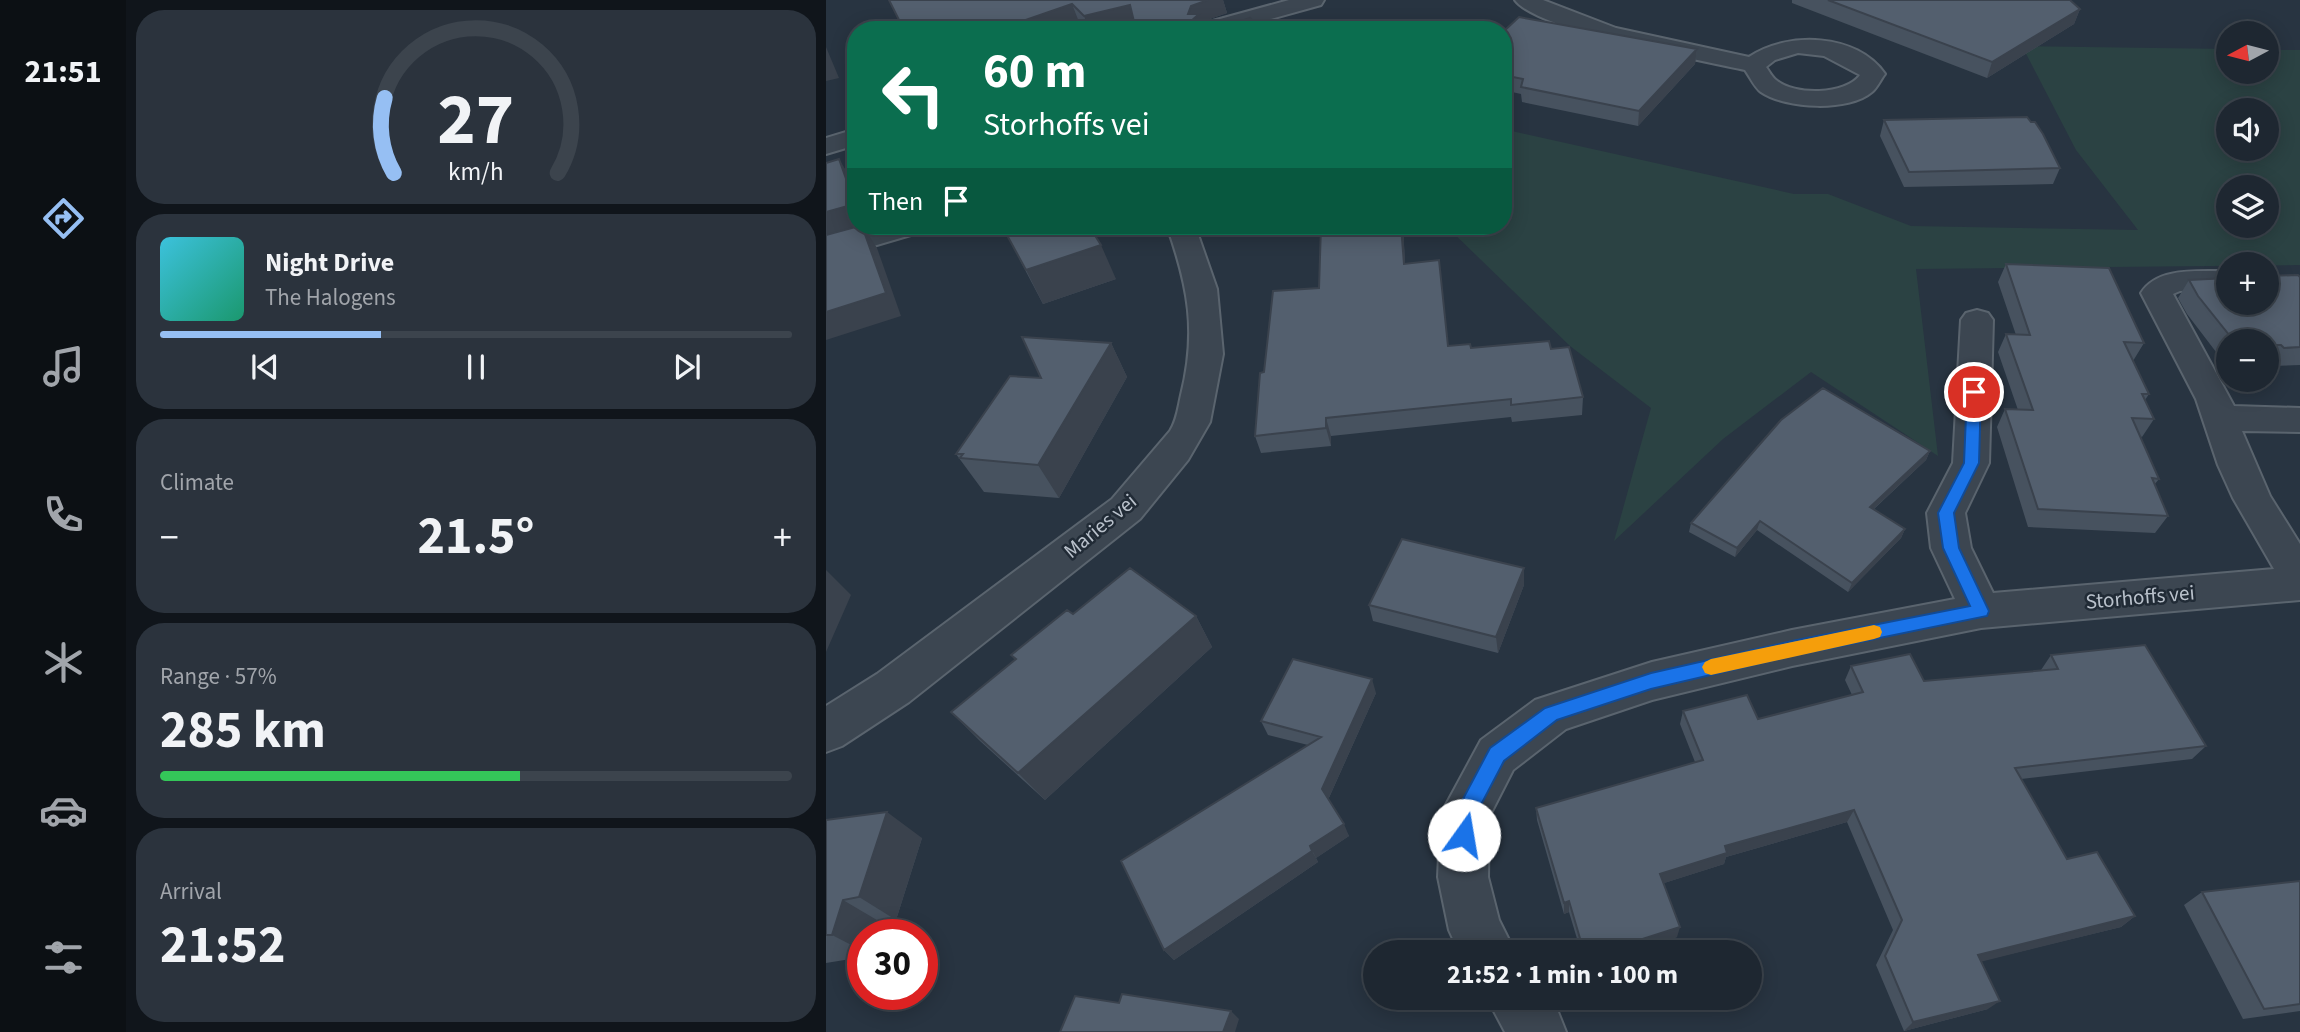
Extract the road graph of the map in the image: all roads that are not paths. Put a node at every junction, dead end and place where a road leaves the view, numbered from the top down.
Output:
1 (1313, 0) edge
2 (1526, 0) edge
3 (1238, 21) edge
4 (1752, 65) dead end
5 (847, 140) edge
6 (826, 146) edge
7 (880, 235) edge
8 (1185, 235) edge
9 (826, 251) edge
10 (2216, 281) edge
11 (1977, 320) dead end
12 (2222, 418) junction
13 (2300, 420) edge
14 (2300, 575) edge
15 (2300, 583) edge
16 (1980, 611) junction
17 (826, 732) edge
18 (1481, 940) edge
19 (1522, 1010) edge
20 (1538, 1032) edge

1 - 3 street
2 - 4 street
5 - 6 street
7 - 9 street
8 - 17 street, Maries vei
10 - 12 street
11 - 16 street
12 - 13 street
12 - 14 street
15 - 16 street, Storhoffs vei
16 - 18 street, Storhoffs vei
19 - 20 street

